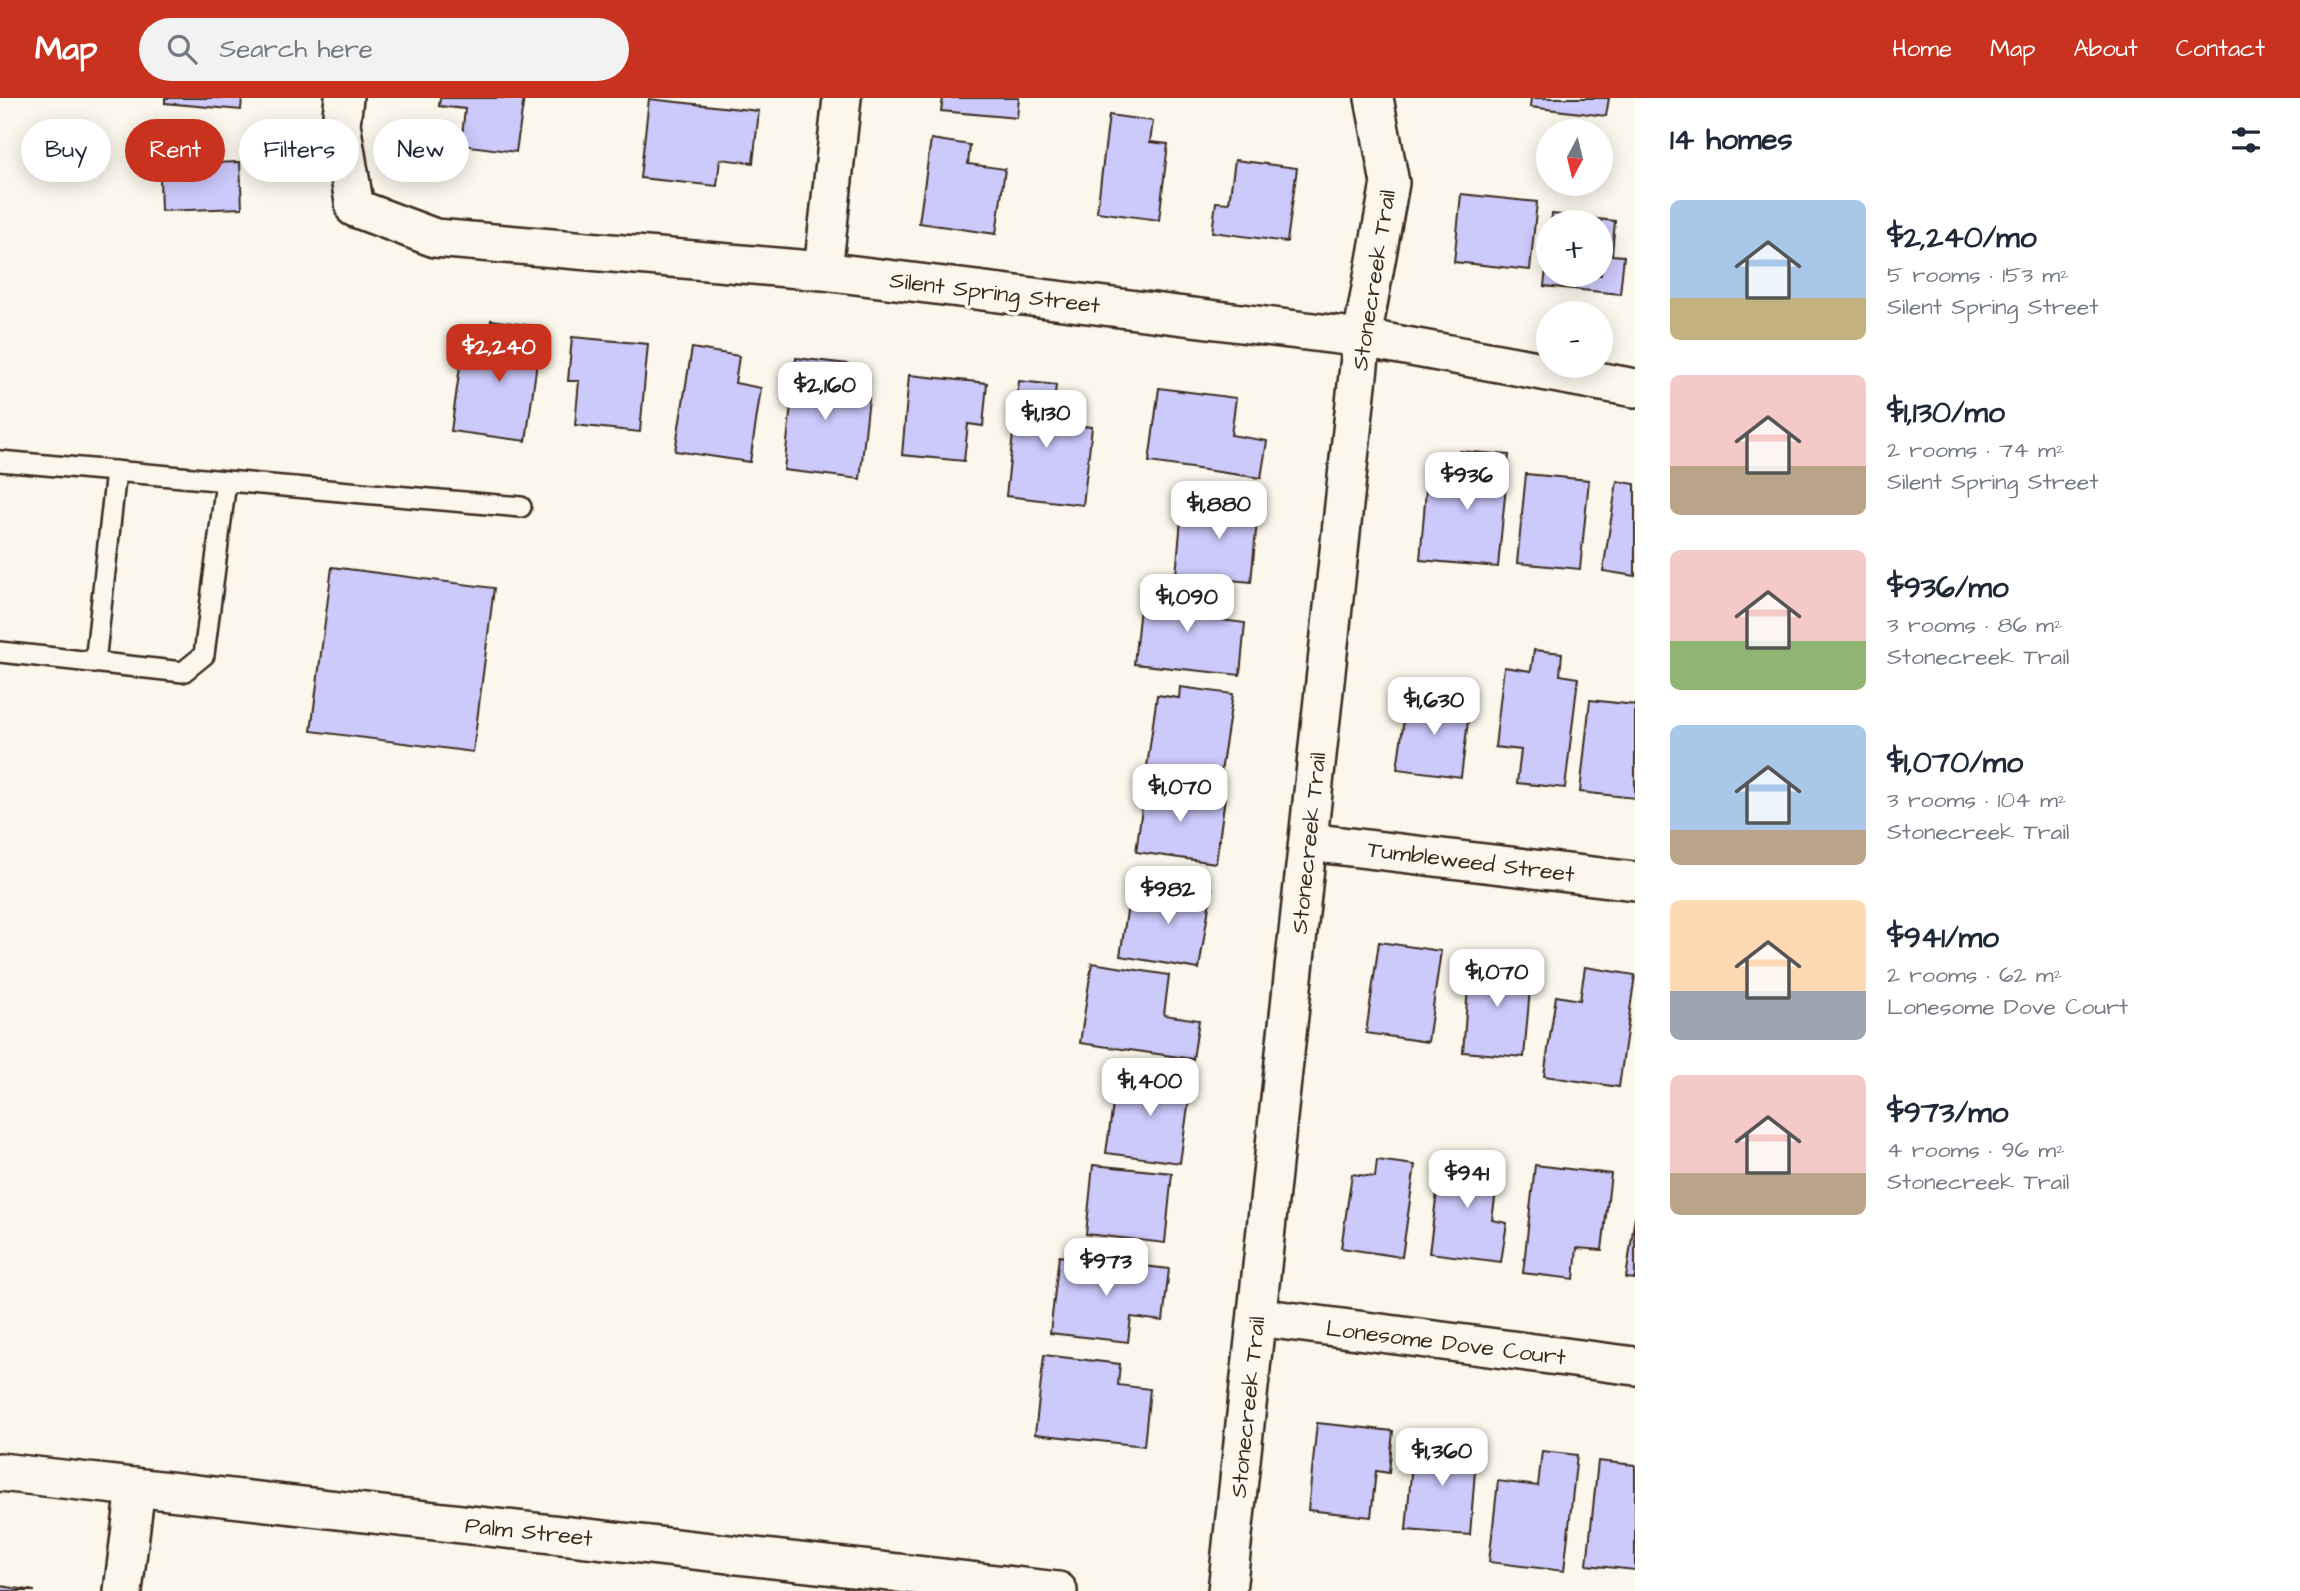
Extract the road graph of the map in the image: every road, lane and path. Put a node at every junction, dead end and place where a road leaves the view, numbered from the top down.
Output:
1 (344, 98) edge
2 (842, 98) edge
3 (1374, 98) edge
4 (823, 271) junction
5 (1362, 338) junction
6 (1635, 388) edge
7 (0, 461) edge
8 (116, 471) junction
9 (226, 481) junction
10 (521, 507) dead end
11 (0, 652) edge
12 (95, 663) junction
13 (1308, 842) junction
14 (1635, 881) edge
15 (1257, 1317) junction
16 (1635, 1366) edge
17 (0, 1472) edge
18 (136, 1487) junction
19 (123, 1591) edge
20 (1058, 1591) edge
21 (1227, 1591) edge

1 - 4 street, Silent Spring Street
2 - 4 street
3 - 5 street, Stonecreek Trail
4 - 5 street, Silent Spring Street
5 - 6 street, Silent Spring Street
5 - 13 street, Stonecreek Trail
7 - 8 lane
8 - 9 lane
8 - 12 lane
9 - 10 lane
9 - 12 lane
11 - 12 lane
13 - 14 street, Tumbleweed Street
13 - 15 street, Stonecreek Trail
15 - 16 street, Lonesome Dove Court
15 - 21 street, Stonecreek Trail
17 - 18 street, Palm Street
18 - 19 street
18 - 20 street, Palm Street

